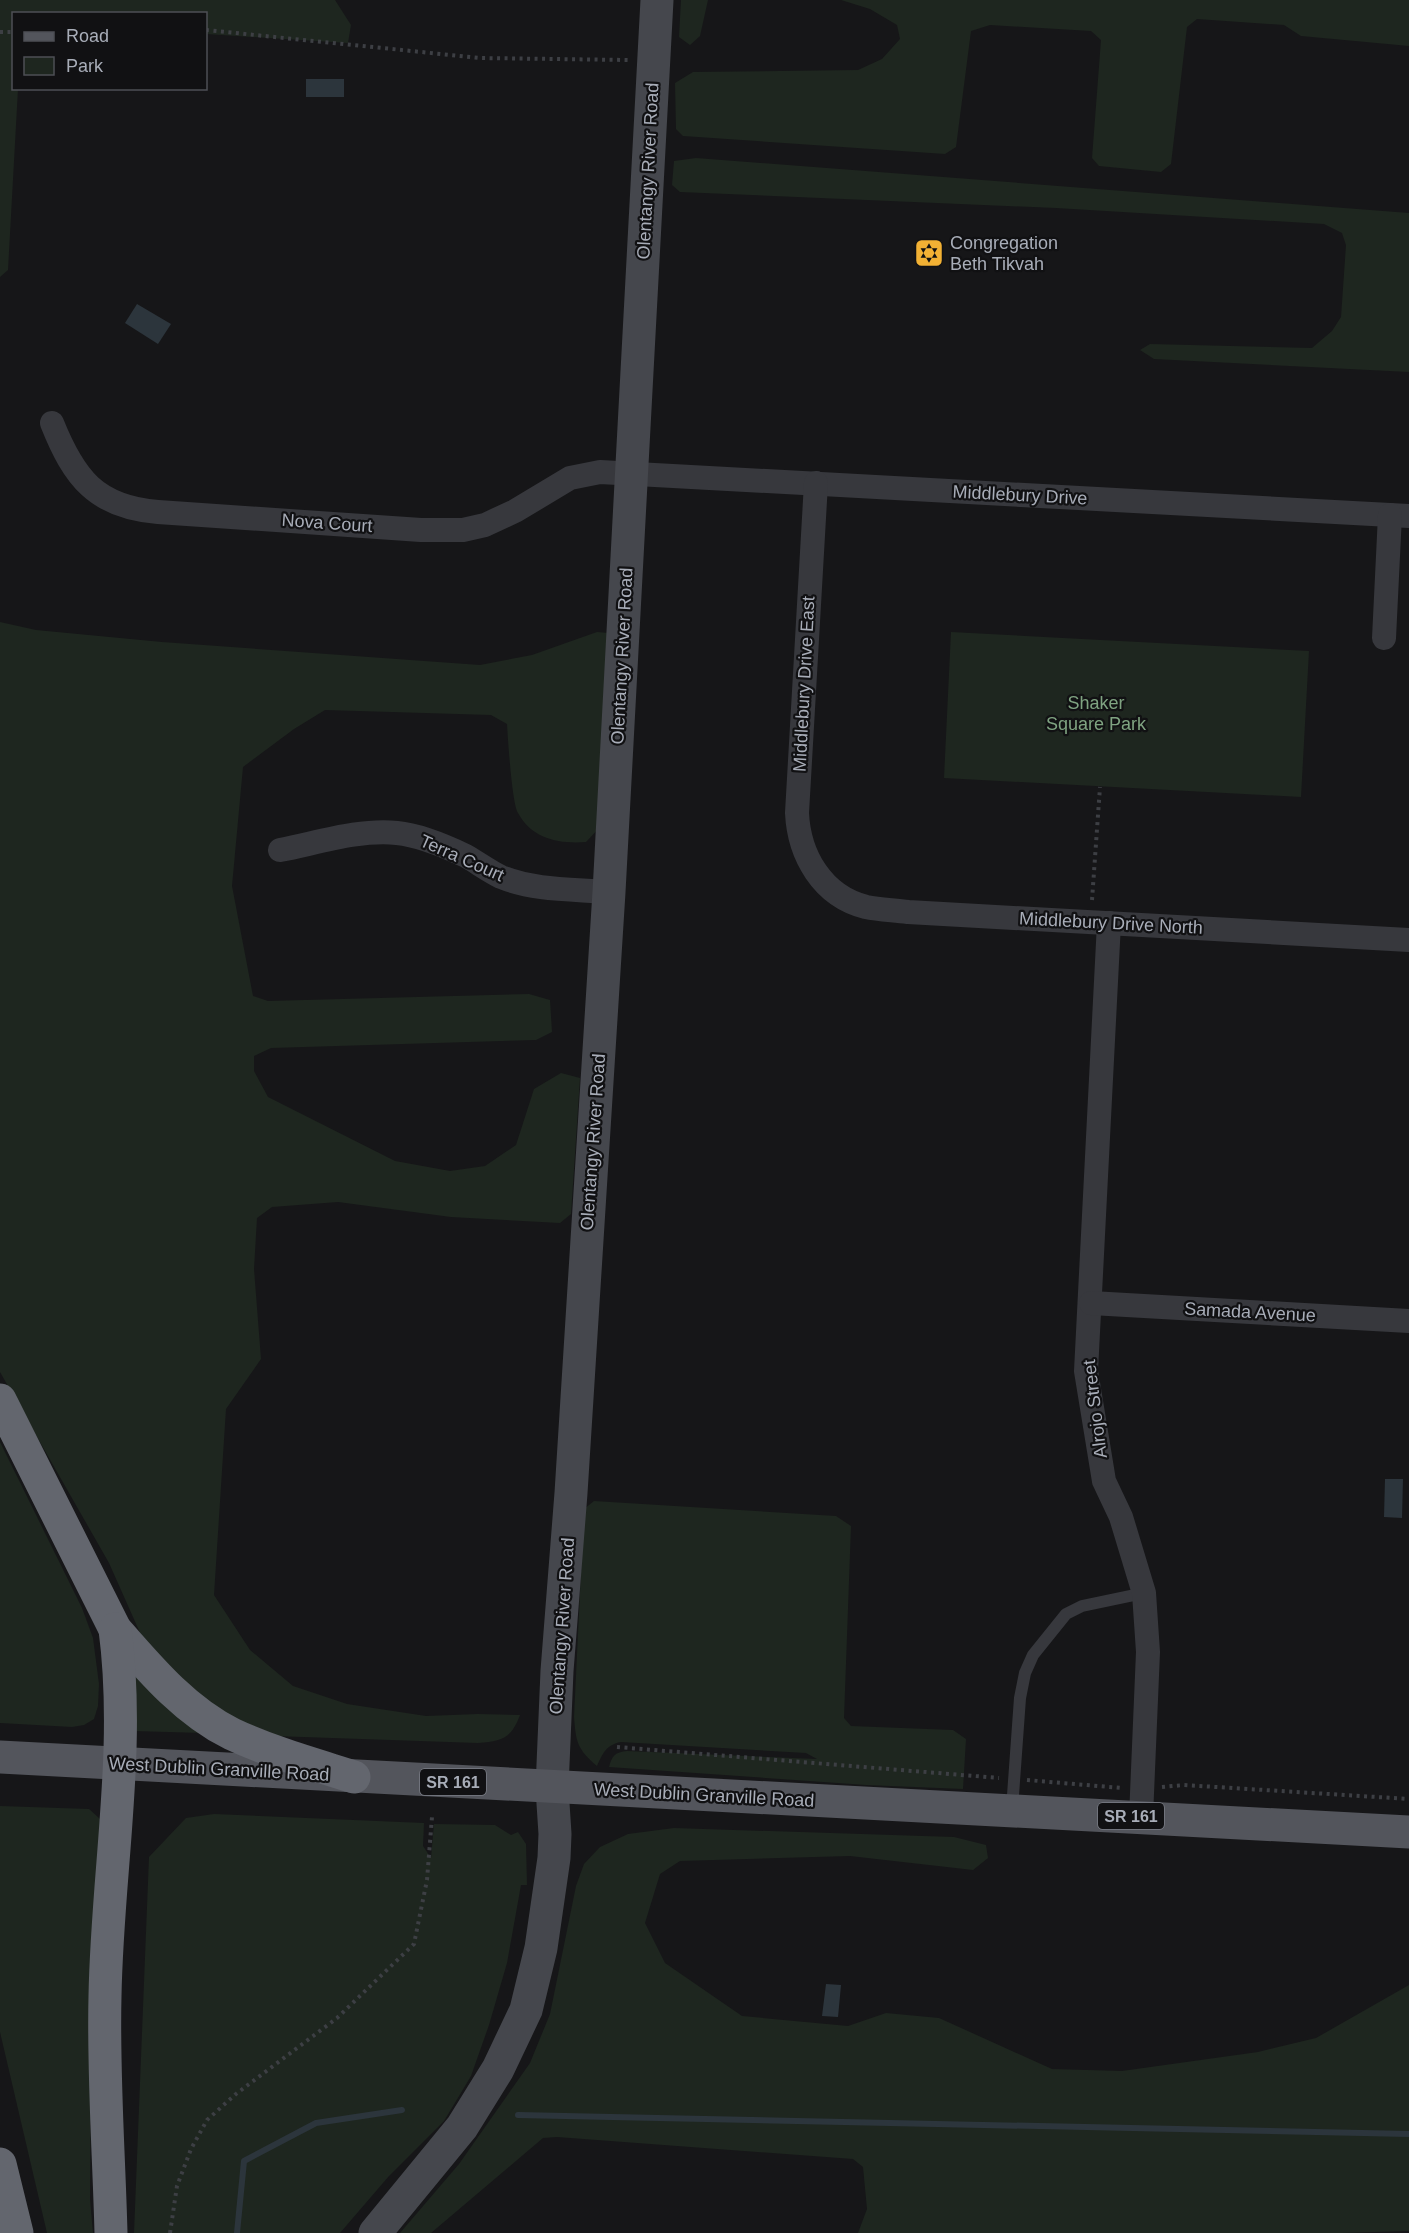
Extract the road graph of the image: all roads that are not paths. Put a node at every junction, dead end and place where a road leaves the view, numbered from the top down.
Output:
1 (657, 0) edge
2 (52, 423) dead end
3 (632, 473) junction
4 (816, 483) junction
5 (1400, 515) edge
6 (1384, 638) dead end
7 (280, 850) dead end
8 (822, 879) joint
9 (609, 892) junction
10 (1099, 922) junction
11 (1409, 940) edge
12 (1091, 1304) junction
13 (1409, 1321) edge
14 (0, 1400) edge
15 (1143, 1593) junction
16 (115, 1629) junction
17 (0, 1757) edge
18 (119, 1764) junction
19 (354, 1777) junction
20 (552, 1788) junction
21 (1012, 1810) junction
22 (1141, 1817) junction
23 (1409, 1833) edge
24 (0, 2164) edge
25 (17, 2233) edge
26 (111, 2233) edge
27 (375, 2233) edge

1 - 3 main road, Olentangy River Road
2 - 3 street, Nova Court
3 - 4 street, Middlebury Drive
3 - 9 main road, Olentangy River Road
4 - 5 street, Middlebury Drive
4 - 8 street, Middlebury Drive East
5 - 6 street
7 - 9 street, Terra Court
8 - 10 street, Middlebury Drive North
9 - 20 main road, Olentangy River Road
10 - 11 street, Middlebury Drive North
10 - 12 street, Alrojo Street
12 - 13 street, Samada Avenue
12 - 15 street, Alrojo Street
14 - 16 highway
15 - 21 lane
15 - 22 street, Alrojo Street
16 - 18 highway
16 - 19 highway
17 - 18 main road, West Dublin Granville Road / SR 161
18 - 19 main road, West Dublin Granville Road / SR 161
18 - 26 highway
19 - 20 main road, West Dublin Granville Road / SR 161
20 - 21 main road, West Dublin Granville Road / SR 161
20 - 27 main road, Olentangy River Road
21 - 22 main road, West Dublin Granville Road / SR 161
22 - 23 main road, West Dublin Granville Road / SR 161
24 - 25 highway

